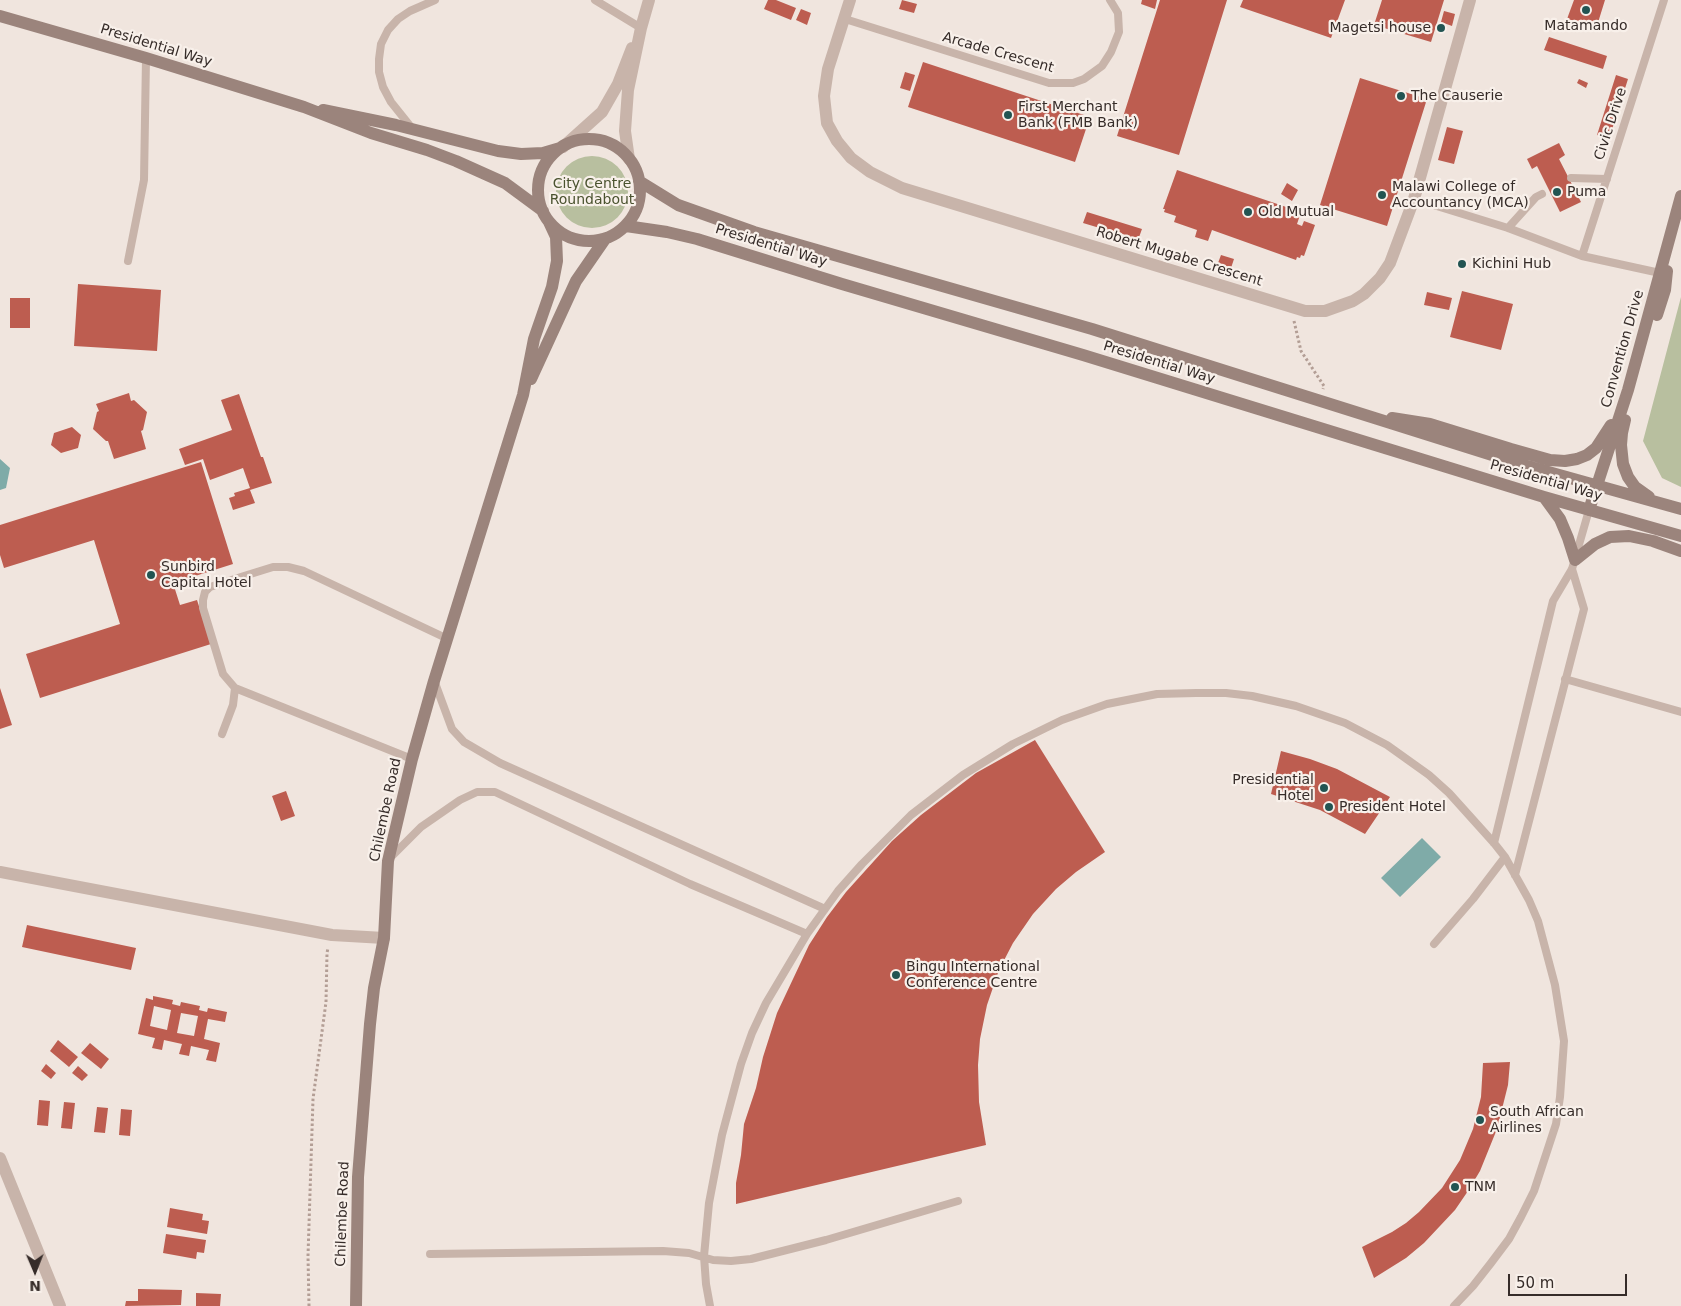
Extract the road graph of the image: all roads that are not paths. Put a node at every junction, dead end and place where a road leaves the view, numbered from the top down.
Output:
1 (435, 0) edge
2 (595, 0) edge
3 (649, 0) edge
4 (850, 0) edge
5 (1110, 0) edge
6 (1470, 0) edge
7 (1664, 0) edge
8 (0, 16) edge
9 (844, 19) junction
10 (641, 28) junction
11 (146, 58) junction
12 (304, 107) junction
13 (413, 130) junction
14 (563, 147) junction
15 (630, 159) junction
16 (1571, 178) dead end
17 (1607, 179) junction
18 (639, 181) junction
19 (1542, 194) dead end
20 (1681, 196) edge
21 (1414, 199) junction
22 (546, 216) junction
23 (1673, 222) junction
24 (626, 226) junction
25 (1508, 228) junction
26 (605, 239) junction
27 (1582, 256) junction
28 (128, 261) dead end
29 (1660, 273) junction
30 (1628, 390) junction
31 (523, 395) junction
32 (1350, 411) junction
33 (1596, 486) junction
34 (1544, 497) junction
35 (1675, 508) edge
36 (1589, 510) junction
37 (1681, 536) edge
38 (1681, 551) edge
39 (1574, 564) junction
40 (448, 638) junction
41 (1565, 679) junction
42 (434, 681) junction
43 (235, 688) junction
44 (1681, 712) edge
45 (222, 734) dead end
46 (412, 759) junction
47 (1494, 843) junction
48 (1505, 857) junction
49 (388, 861) junction
50 (0, 872) edge
51 (1515, 875) junction
52 (825, 909) junction
53 (807, 934) junction
54 (384, 938) junction
55 (1434, 944) dead end
56 (0, 1158) edge
57 (958, 1201) dead end
58 (430, 1254) dead end
59 (704, 1256) junction
60 (60, 1306) edge
61 (356, 1306) edge
62 (710, 1306) edge
63 (1454, 1306) edge

1 - 13 lane
2 - 10 lane
3 - 10 street
4 - 9 street, Robert Mugabe Crescent
5 - 9 lane, Arcade Crescent
6 - 21 street, Robert Mugabe Crescent
7 - 17 lane, Civic Drive
8 - 11 main road, Presidential Way
9 - 21 street, Robert Mugabe Crescent
10 - 14 street
10 - 15 street
11 - 12 main road, Presidential Way
11 - 28 lane
12 - 13 main road, Presidential Way
12 - 22 main road, Presidential Way
13 - 14 main road, Presidential Way
14 - 15 main road
14 - 22 main road
15 - 18 main road
16 - 17 lane
17 - 27 lane, Civic Drive
18 - 24 main road
18 - 32 main road, Presidential Way
19 - 25 lane
20 - 23 main road, Convention Drive
21 - 25 lane
22 - 26 main road
22 - 31 main road
23 - 29 main road, Convention Drive
23 - 35 main road
24 - 26 main road
24 - 34 main road, Presidential Way
25 - 27 lane
26 - 31 main road
27 - 29 lane
29 - 30 main road, Convention Drive
30 - 32 main road
30 - 33 main road, Convention Drive
31 - 40 main road, Chilembe Road
32 - 33 main road, Presidential Way
33 - 35 main road, Presidential Way
33 - 36 main road, Convention Drive
34 - 36 main road, Presidential Way
34 - 39 main road
36 - 37 main road, Presidential Way
36 - 39 lane
38 - 39 main road
39 - 41 lane
39 - 47 lane
40 - 42 main road, Chilembe Road
40 - 43 lane
41 - 44 lane
41 - 51 lane
42 - 46 main road, Chilembe Road
42 - 52 lane
43 - 45 lane
43 - 46 lane
46 - 49 main road, Chilembe Road
47 - 48 lane
47 - 52 lane
48 - 51 lane
48 - 55 lane
49 - 53 lane
49 - 54 main road, Chilembe Road
50 - 54 street
51 - 63 lane
52 - 53 lane
53 - 59 lane
54 - 61 main road, Chilembe Road
56 - 60 street
57 - 59 lane
58 - 59 lane
59 - 62 lane

